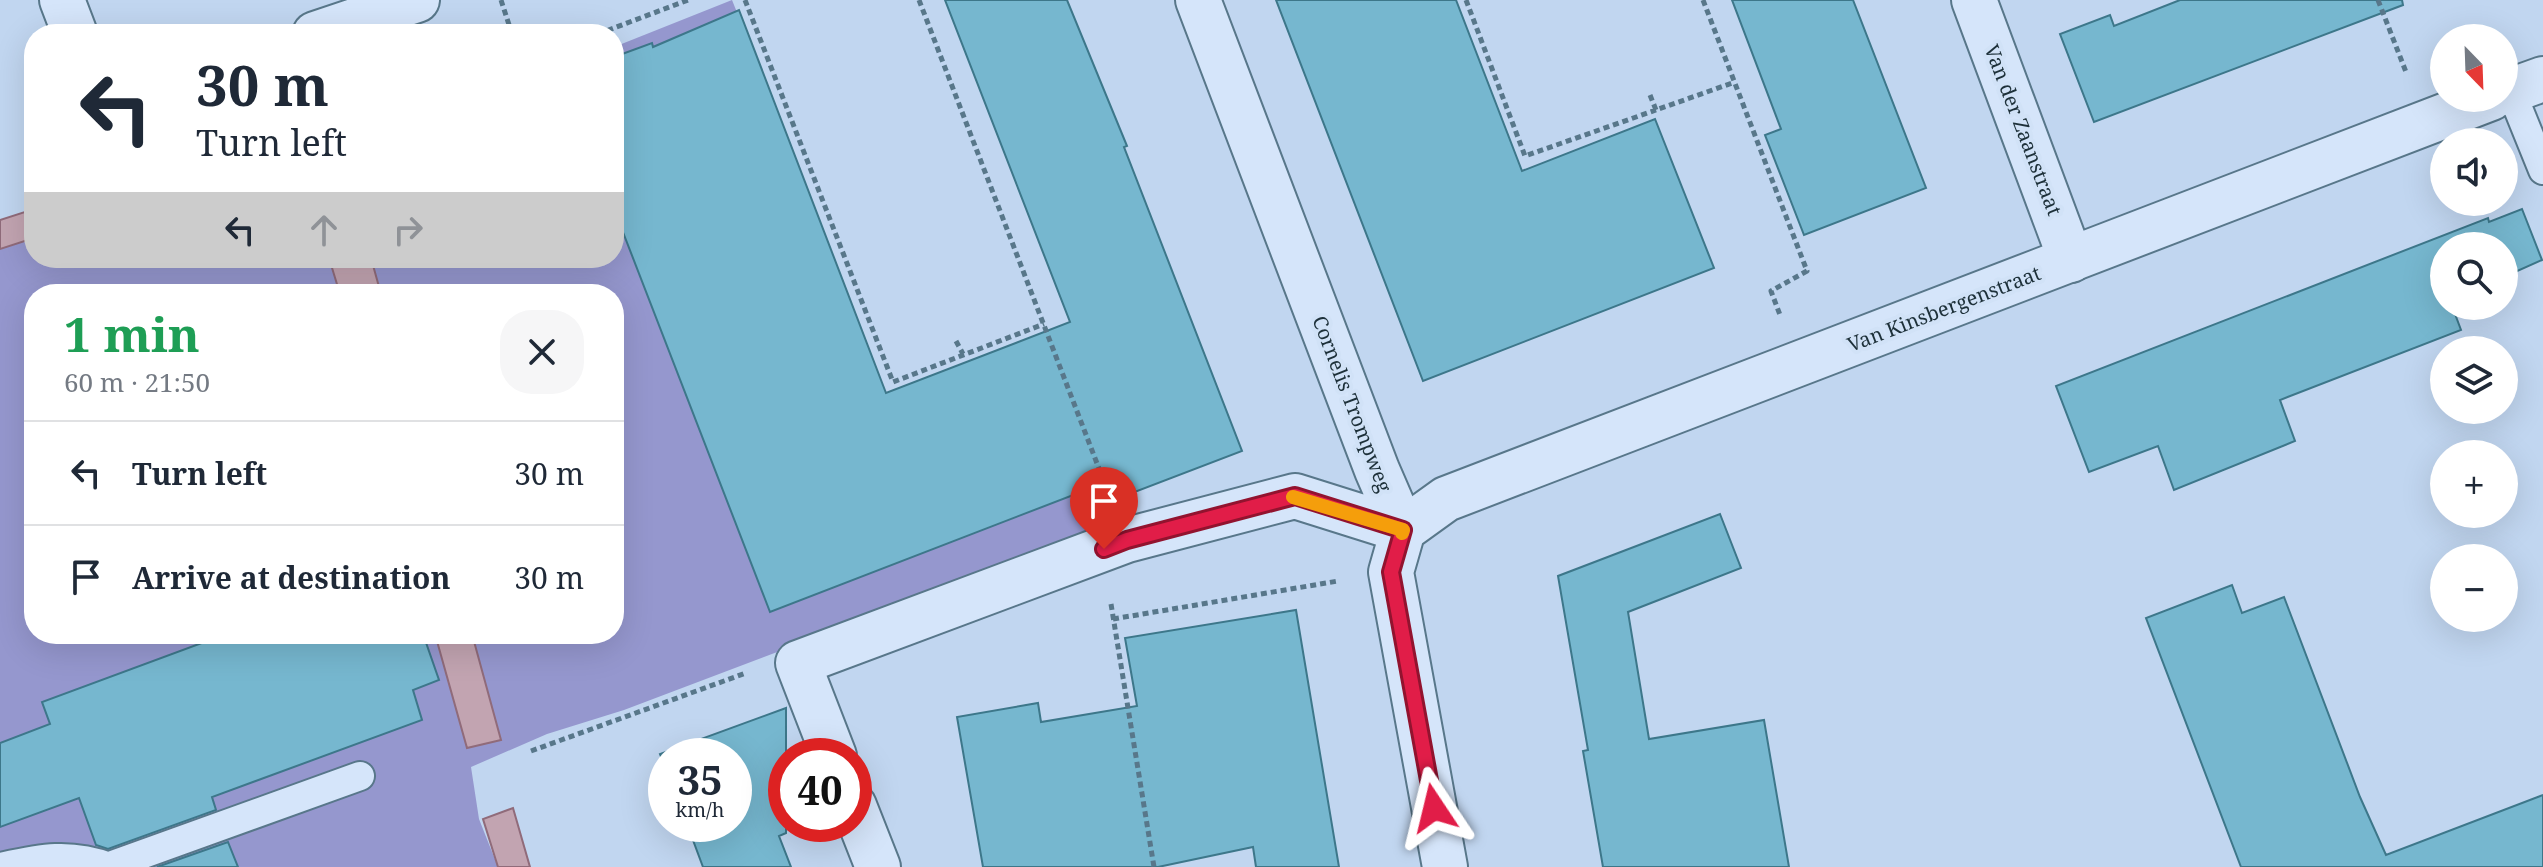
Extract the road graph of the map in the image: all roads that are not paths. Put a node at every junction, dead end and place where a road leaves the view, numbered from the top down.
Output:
1 (62, 0) edge
2 (417, 0) edge
3 (1198, 0) edge
4 (1974, 0) edge
5 (71, 24) edge
6 (345, 24) edge
7 (2518, 105) edge
8 (2452, 112) edge
9 (2543, 170) edge
10 (2071, 260) junction
11 (1403, 530) junction
12 (827, 738) edge
13 (360, 776) dead end
14 (868, 842) edge
15 (0, 867) edge
16 (110, 867) edge
17 (878, 867) edge
18 (1445, 867) edge

1 - 5 street
2 - 6 street
3 - 11 street, Cornelis Trompweg
4 - 10 street, Van der Zaanstraat
7 - 9 lane
8 - 10 street, Van Kinsbergenstraat
10 - 11 street, Van Kinsbergenstraat
11 - 12 street
11 - 18 street
13 - 16 lane
14 - 17 street
15 - 16 lane

